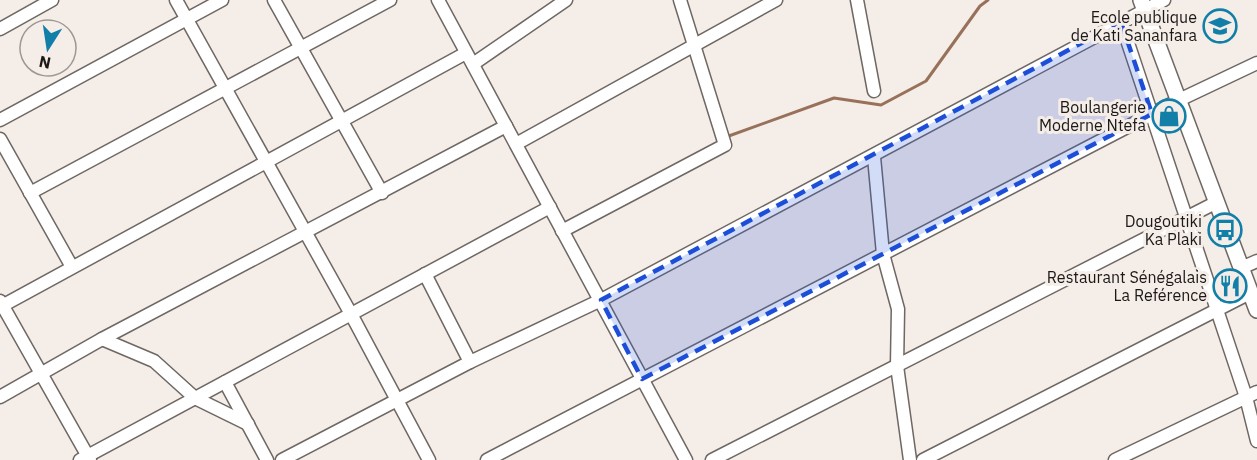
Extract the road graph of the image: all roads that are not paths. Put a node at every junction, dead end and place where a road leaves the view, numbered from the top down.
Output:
1 (52, 0) edge
2 (176, 0) edge
3 (222, 0) edge
4 (274, 0) edge
5 (390, 0) edge
6 (438, 0) edge
7 (566, 0) edge
8 (681, 0) edge
9 (857, 0) edge
10 (1164, 0) edge
11 (768, 1) edge
12 (1142, 5) edge
13 (186, 19) junction
14 (1121, 22) junction
15 (0, 29) edge
16 (693, 45) junction
17 (301, 48) junction
18 (470, 59) junction
19 (1257, 63) edge
20 (225, 88) junction
21 (874, 91) dead end
22 (1179, 100) junction
23 (1152, 114) junction
24 (0, 120) edge
25 (341, 121) junction
26 (506, 126) junction
27 (0, 139) edge
28 (516, 144) junction
29 (874, 156) junction
30 (266, 162) junction
31 (30, 193) junction
32 (382, 193) junction
33 (1217, 202) junction
34 (550, 207) junction
35 (1186, 218) junction
36 (562, 231) junction
37 (306, 234) junction
38 (884, 254) junction
39 (1257, 261) edge
40 (72, 267) junction
41 (1241, 268) junction
42 (425, 274) junction
43 (1250, 292) junction
44 (601, 300) junction
45 (1, 304) edge
46 (1217, 310) junction
47 (1257, 310) edge
48 (351, 314) junction
49 (102, 339) junction
50 (470, 362) junction
51 (897, 366) junction
52 (41, 374) junction
53 (642, 379) junction
54 (225, 382) junction
55 (1251, 394) edge
56 (0, 397) edge
57 (195, 398) junction
58 (397, 400) junction
59 (248, 424) junction
60 (1257, 441) edge
61 (86, 459) edge
62 (267, 460) edge
63 (282, 460) edge
64 (429, 460) edge
65 (487, 460) edge
66 (686, 460) edge
67 (712, 460) edge
68 (910, 460) edge
69 (923, 460) edge
70 (1115, 460) edge

1 - 15 street
2 - 13 street
3 - 13 street
4 - 17 street
5 - 17 street
6 - 18 street
7 - 18 street
8 - 16 street
9 - 21 street
10 - 12 street
11 - 16 street
12 - 14 street
12 - 22 main road
13 - 20 street
13 - 24 street
14 - 23 street
14 - 29 street
16 - 28 street
16 - 36 street
17 - 20 street
17 - 25 street
18 - 25 street
18 - 26 street
19 - 22 street
20 - 30 street
20 - 31 street
22 - 23 street
22 - 33 main road
23 - 35 street
23 - 38 street
25 - 30 street
25 - 32 street
26 - 28 street
26 - 32 street
27 - 31 street
28 - 34 street
29 - 38 street
29 - 44 street
30 - 37 street
30 - 40 street
31 - 40 street
32 - 37 street
33 - 35 street
33 - 41 main road
34 - 36 street
34 - 42 street
35 - 46 street
35 - 51 street
36 - 44 street
37 - 48 street
37 - 49 street
38 - 51 street
38 - 53 street
39 - 41 street
40 - 45 street
41 - 43 main road
42 - 48 street
42 - 50 street
43 - 46 street
43 - 47 main road
44 - 50 street
44 - 53 street
45 - 52 street
46 - 55 street
46 - 69 street
48 - 54 street
48 - 58 street
49 - 52 street
49 - 57 street
50 - 58 street
51 - 67 street
51 - 68 street
52 - 56 street
52 - 61 street
53 - 65 street
53 - 66 street
54 - 57 street
54 - 59 street
55 - 60 street
55 - 70 street
57 - 59 street
57 - 61 street
58 - 63 street
58 - 64 street
59 - 62 street

